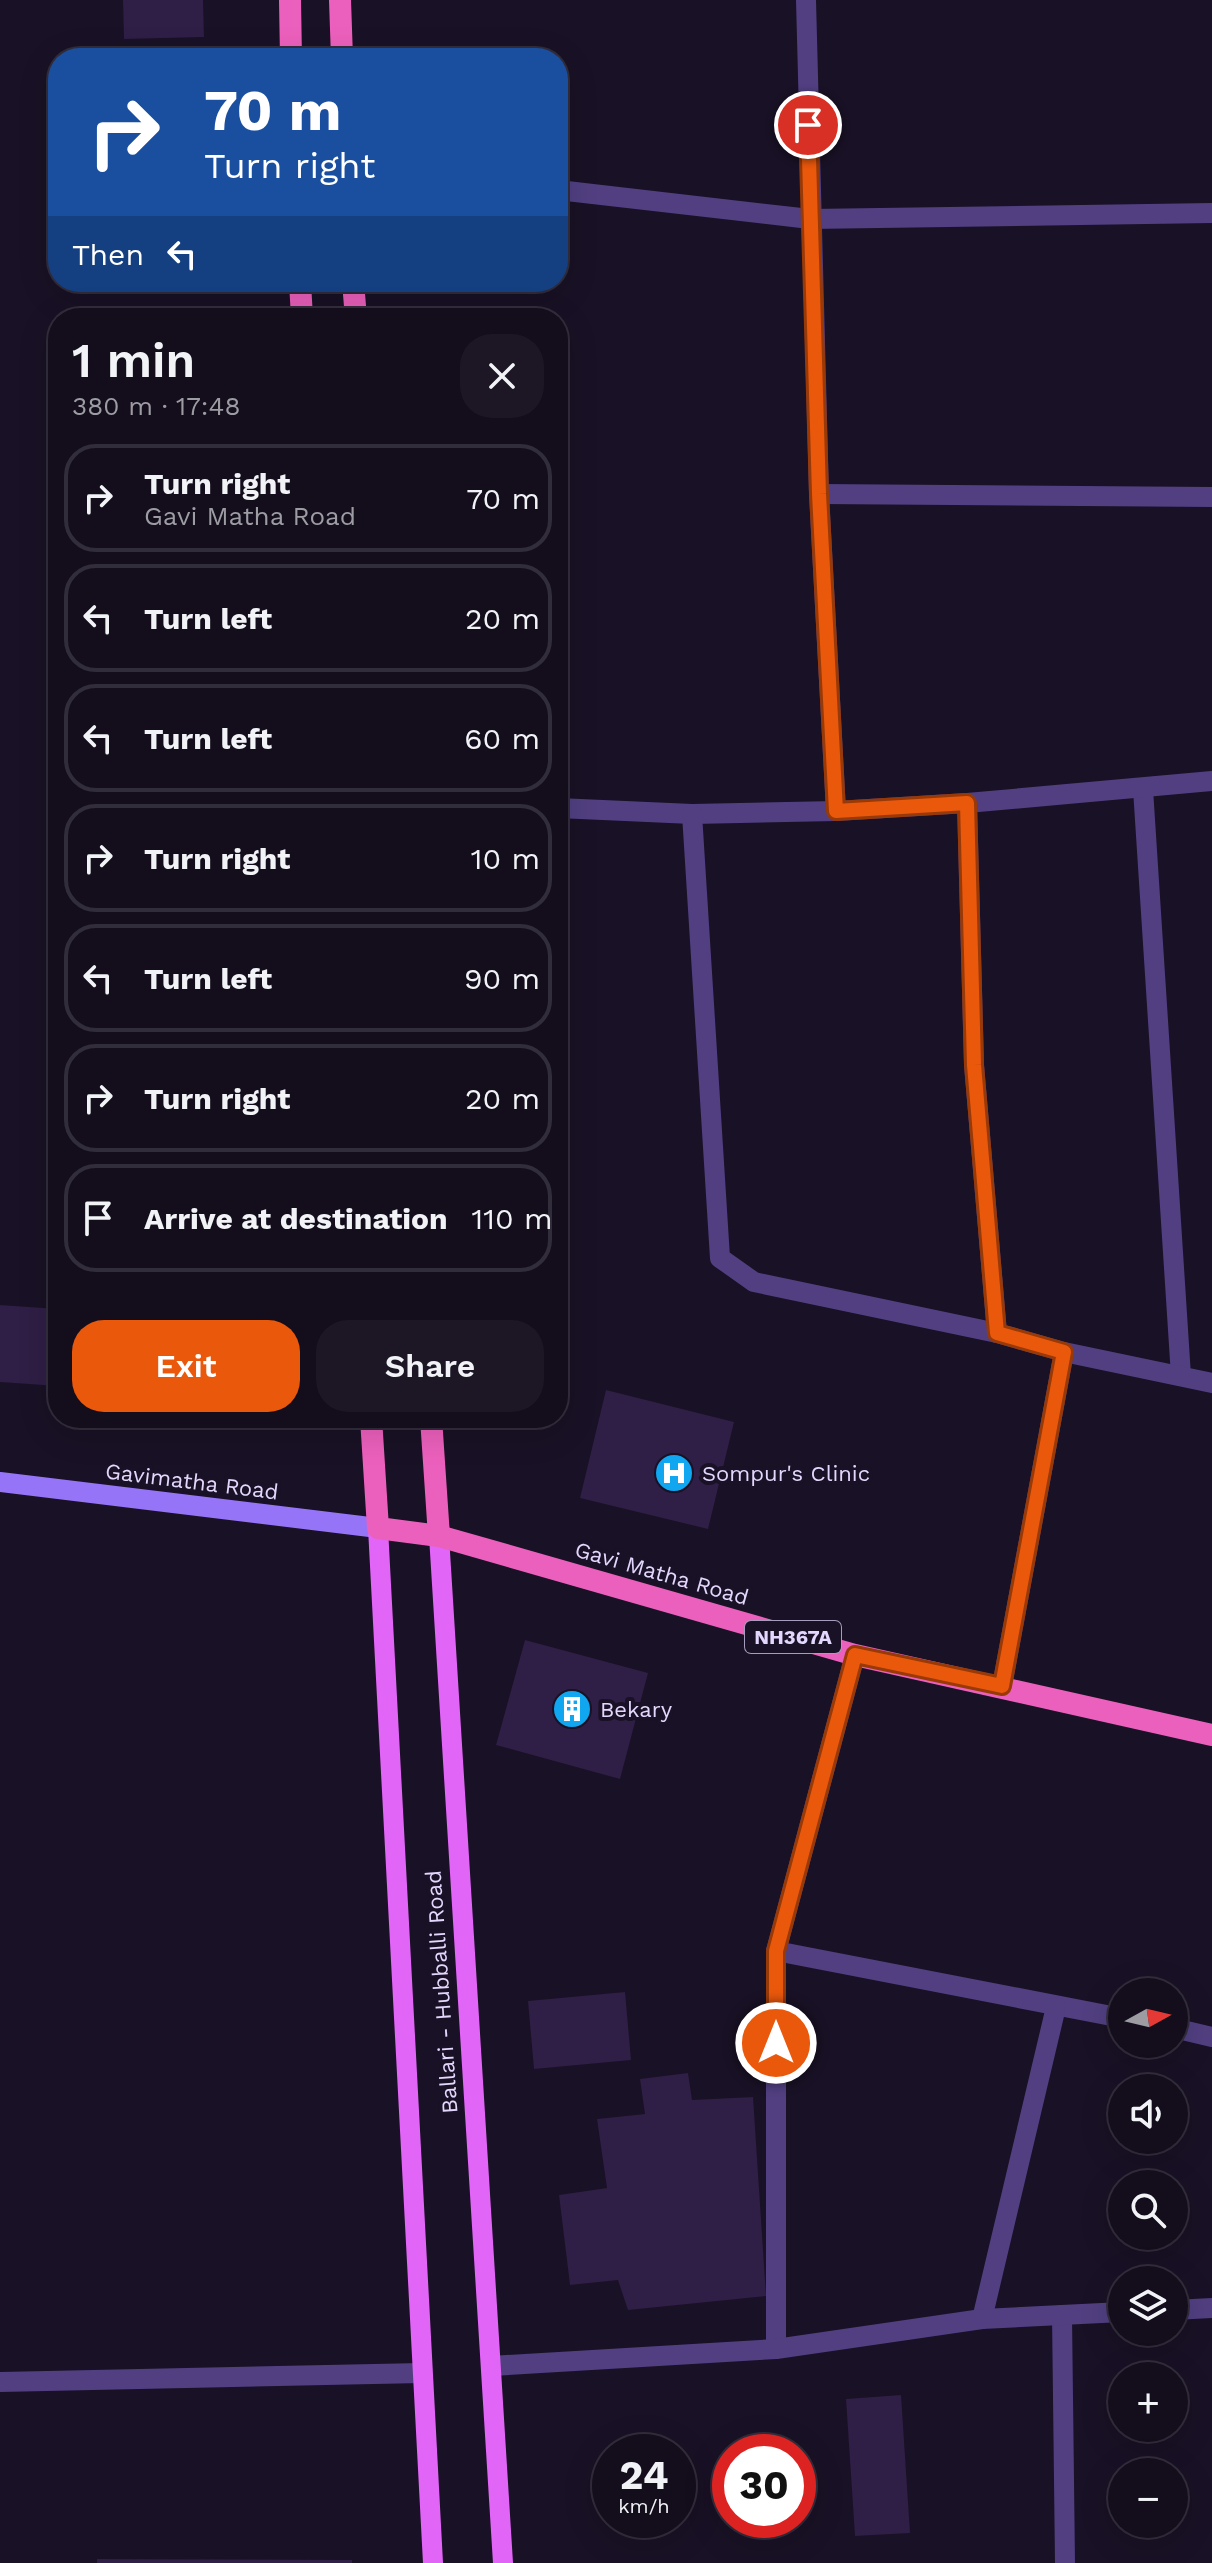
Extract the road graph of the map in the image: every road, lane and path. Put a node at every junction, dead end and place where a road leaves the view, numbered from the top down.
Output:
1 (290, 0) edge
2 (340, 0) edge
3 (806, 0) edge
4 (291, 48) edge
5 (342, 48) edge
6 (568, 191) edge
7 (1212, 213) edge
8 (810, 219) junction
9 (819, 494) junction
10 (1212, 497) edge
11 (1212, 781) edge
12 (1143, 789) junction
13 (967, 803) junction
14 (568, 808) edge
15 (836, 811) junction
16 (692, 814) junction
17 (997, 1333) junction
18 (1064, 1352) junction
19 (1181, 1376) junction
20 (1212, 1383) edge
21 (372, 1428) edge
22 (432, 1428) edge
23 (0, 1482) edge
24 (378, 1528) junction
25 (439, 1536) junction
26 (855, 1655) junction
27 (1002, 1686) junction
28 (1212, 1735) edge
29 (776, 1951) junction
30 (1056, 2007) junction
31 (1108, 2016) edge
32 (1188, 2031) edge
33 (1212, 2037) edge
34 (1212, 2308) edge
35 (1188, 2309) edge
36 (1108, 2313) edge
37 (1062, 2315) junction
38 (982, 2319) junction
39 (776, 2349) junction
40 (491, 2366) junction
41 (422, 2373) junction
42 (0, 2382) edge
43 (433, 2563) edge
44 (503, 2563) edge
45 (1065, 2563) edge

1 - 4 highway
2 - 5 highway
3 - 8 street
6 - 8 street
7 - 8 street
8 - 9 street
9 - 10 street
9 - 15 street
11 - 12 street
12 - 13 street
12 - 19 street
13 - 15 street
13 - 17 street
14 - 16 street
15 - 16 street
16 - 17 street
17 - 18 street
18 - 19 street
18 - 27 street
19 - 20 street
21 - 24 highway, Ballari - Hubballi Road
22 - 25 highway, Ballari - Hubballi Road
23 - 24 main road, Gavimatha Road
24 - 25 highway, Gavi Matha Road / NH367A
24 - 41 main road, Ballari - Hubballi Road
25 - 26 highway, Gavi Matha Road / NH367A
25 - 40 main road, Ballari - Hubballi Road
26 - 27 highway, Gavi Matha Road / NH367A
26 - 29 street
27 - 28 highway, Gavi Matha Road / NH367A
29 - 30 street
29 - 39 street
30 - 31 street
30 - 38 street
32 - 33 street
34 - 35 street
36 - 37 street
37 - 38 street
37 - 45 street
38 - 39 street
39 - 40 street
40 - 44 main road, Ballari - Hubballi Road
41 - 42 street
41 - 43 main road, Ballari - Hubballi Road

